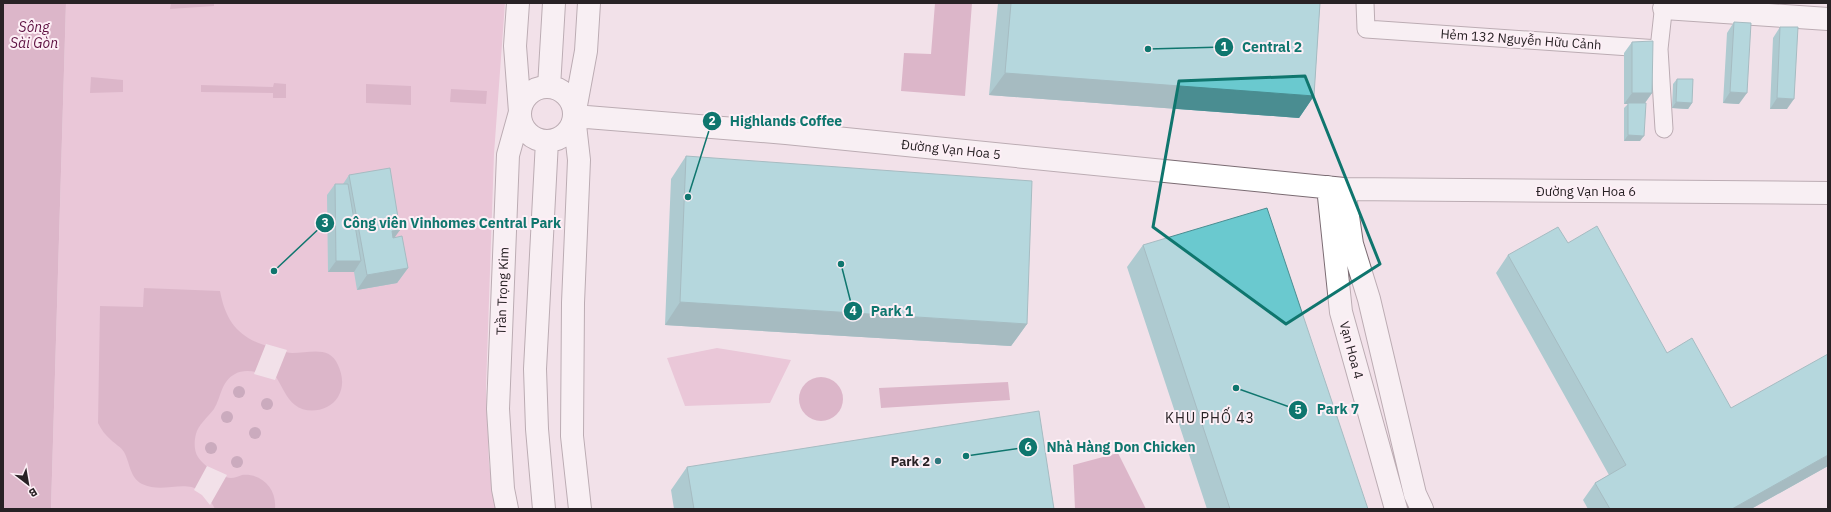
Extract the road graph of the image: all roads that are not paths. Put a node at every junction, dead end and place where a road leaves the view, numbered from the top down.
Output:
1 (518, 3) edge
2 (554, 3) edge
3 (589, 3) edge
4 (1365, 3) edge
5 (1664, 5) edge
6 (1816, 13) edge
7 (1659, 49) junction
8 (549, 88) junction
9 (520, 112) junction
10 (574, 116) junction
11 (1664, 129) dead end
12 (547, 141) junction
13 (1336, 188) junction
14 (1828, 193) edge
15 (507, 509) edge
16 (544, 509) edge
17 (580, 509) edge
18 (1396, 509) edge
19 (1422, 509) edge

1 - 9 street, Trần Trọng Kim
2 - 8 street
3 - 10 street
4 - 7 lane, Hẻm 132 Nguyễn Hữu Cảnh
5 - 6 street
5 - 7 lane
7 - 11 lane
8 - 9 street
8 - 10 street
9 - 12 street
9 - 15 street, Trần Trọng Kim
10 - 12 street
10 - 13 street, Đường Vạn Hoa 5
10 - 17 street
12 - 16 street
13 - 14 street, Đường Vạn Hoa 6
13 - 18 street, Vạn Hoa 4
13 - 19 street

